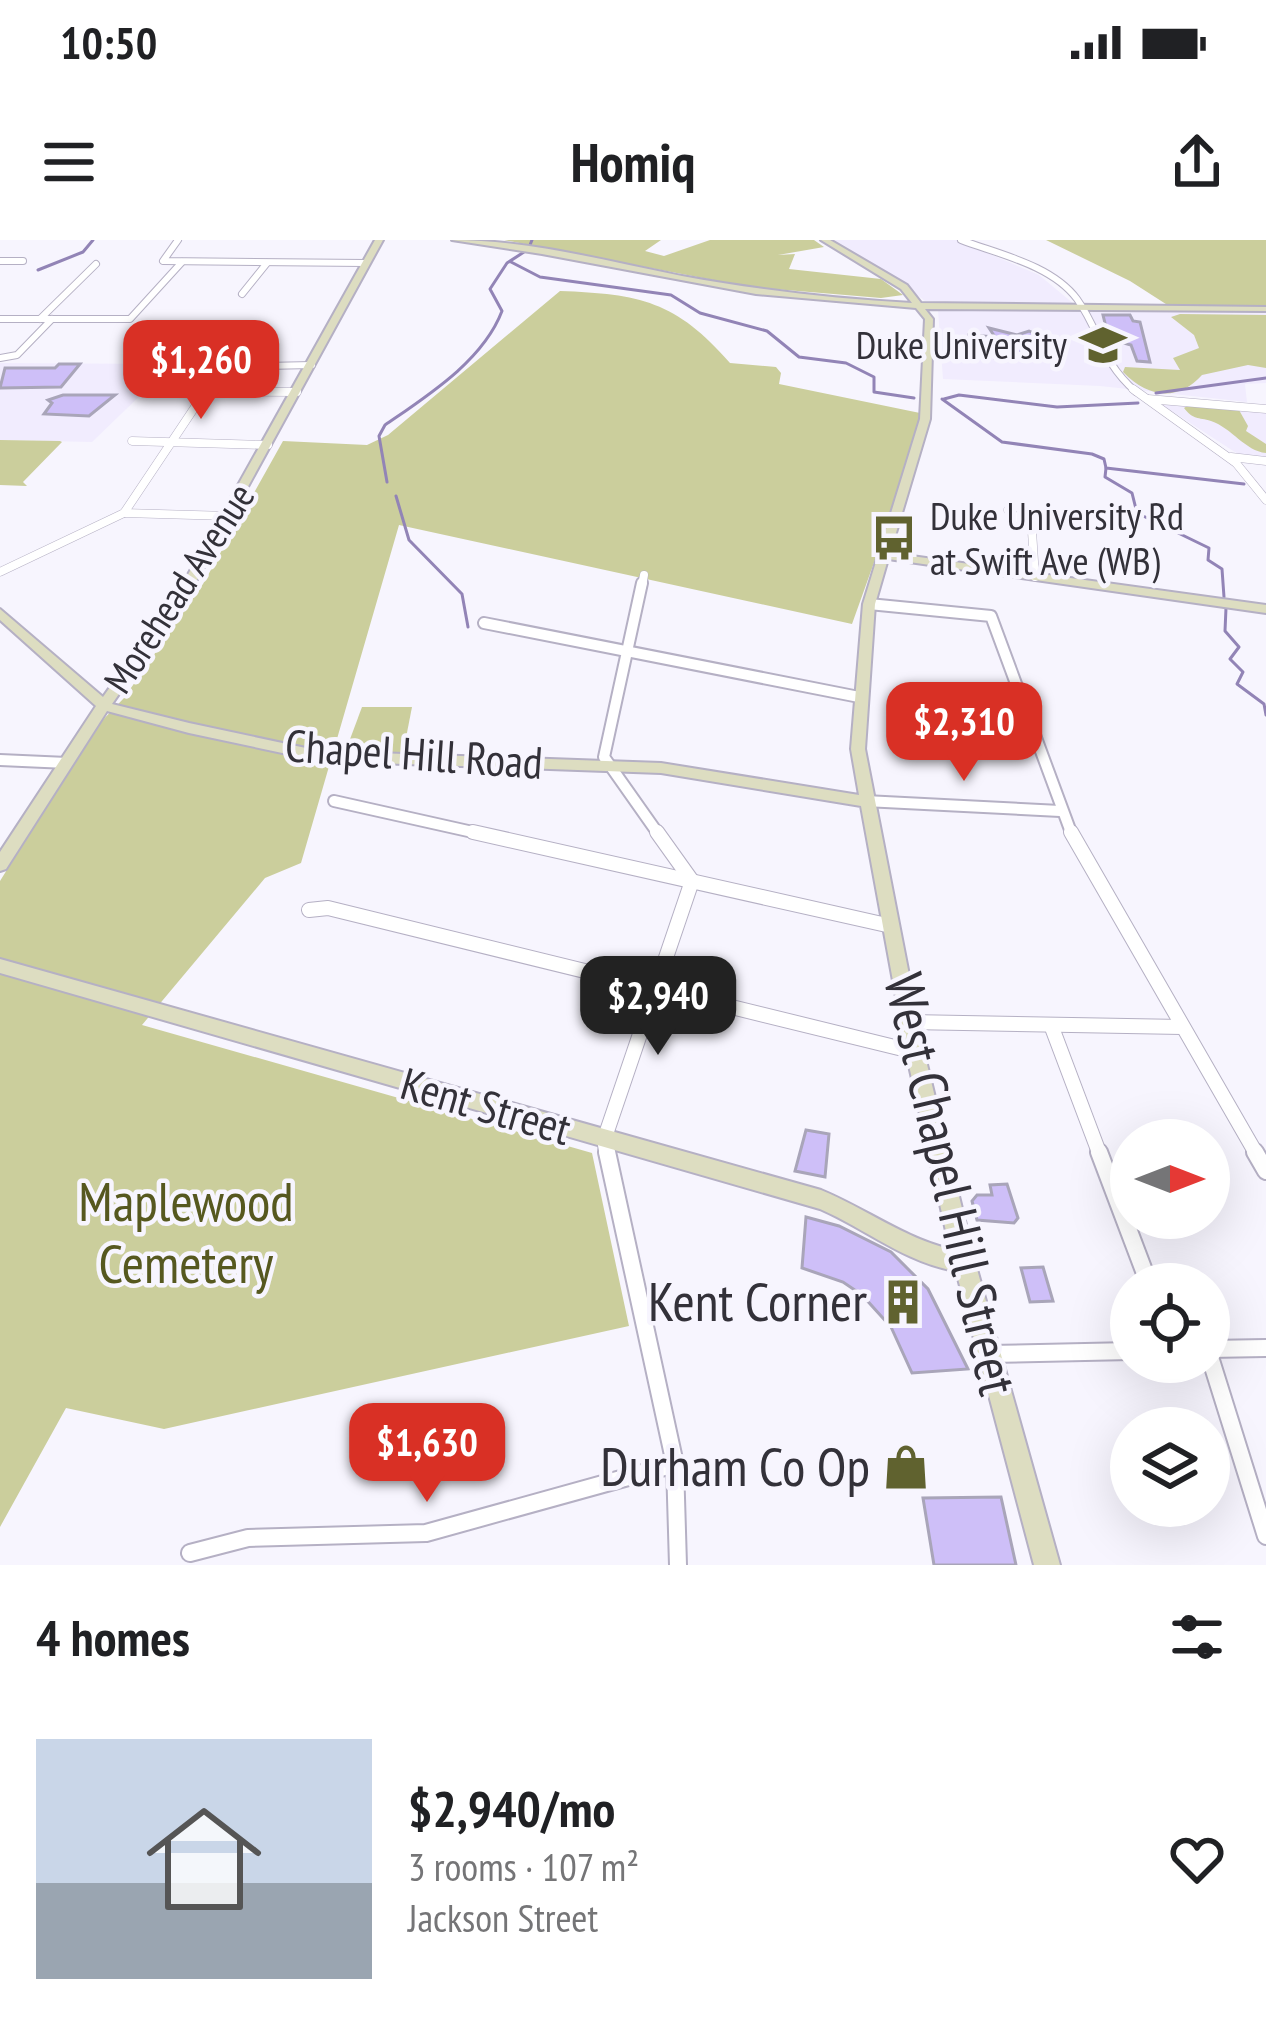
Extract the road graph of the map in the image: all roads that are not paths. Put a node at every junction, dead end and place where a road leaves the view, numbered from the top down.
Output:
1 (178, 240) edge
2 (379, 240) edge
3 (456, 240) edge
4 (825, 240) edge
5 (962, 240) edge
6 (0, 261) edge
7 (23, 261) dead end
8 (182, 262) junction
9 (267, 263) junction
10 (366, 263) junction
11 (96, 264) dead end
12 (242, 294) dead end
13 (922, 304) junction
14 (1081, 306) junction
15 (1266, 310) edge
16 (0, 319) edge
17 (40, 319) junction
18 (52, 319) junction
19 (0, 358) edge
20 (311, 364) junction
21 (146, 391) dead end
22 (205, 392) junction
23 (297, 392) junction
24 (1145, 399) junction
25 (1266, 409) edge
26 (132, 441) dead end
27 (171, 442) junction
28 (268, 445) junction
29 (1229, 457) junction
30 (1266, 461) edge
31 (1266, 500) edge
32 (1008, 510) dead end
33 (124, 513) junction
34 (229, 516) junction
35 (882, 555) junction
36 (0, 572) edge
37 (644, 575) dead end
38 (1035, 577) junction
39 (869, 604) junction
40 (1266, 609) edge
41 (0, 613) edge
42 (484, 623) dead end
43 (626, 652) junction
44 (79, 682) junction
45 (859, 697) junction
46 (104, 706) junction
47 (86, 731) junction
48 (0, 760) edge
49 (67, 763) junction
50 (607, 766) junction
51 (334, 801) dead end
52 (865, 801) junction
53 (1060, 811) junction
54 (7, 844) edge
55 (0, 865) edge
56 (692, 881) junction
57 (309, 910) dead end
58 (891, 926) junction
59 (0, 966) edge
60 (655, 989) junction
61 (909, 1022) junction
62 (1051, 1024) junction
63 (1182, 1027) junction
64 (915, 1052) junction
65 (604, 1140) junction
66 (1266, 1171) edge
67 (964, 1262) junction
68 (1141, 1263) edge
69 (1266, 1348) edge
70 (1110, 1351) edge
71 (1230, 1351) edge
72 (989, 1354) junction
73 (1219, 1383) edge
74 (675, 1464) junction
75 (1266, 1536) edge
76 (190, 1553) dead end
77 (677, 1565) edge
78 (1047, 1565) edge

1 - 8 street
2 - 10 street, Morehead Avenue
3 - 13 street
4 - 13 street
5 - 14 street
6 - 7 street
8 - 9 street
8 - 18 street
9 - 10 street
9 - 12 street
10 - 20 street, Morehead Avenue
11 - 17 street
13 - 14 street
13 - 35 street, West Chapel Hill Street
14 - 15 street
14 - 24 street
16 - 17 street
17 - 18 street
18 - 19 street
20 - 22 street
20 - 23 street, Morehead Avenue
21 - 22 street
22 - 23 street
22 - 27 street
23 - 28 street, Morehead Avenue
24 - 25 street
24 - 29 street
26 - 27 street
27 - 28 street
27 - 33 street
28 - 34 street, Morehead Avenue
29 - 30 street
29 - 31 street
32 - 38 street
33 - 34 street
33 - 36 street
34 - 46 street, Morehead Avenue
35 - 38 street
35 - 39 street, West Chapel Hill Street
37 - 43 street
38 - 40 street
39 - 45 street, West Chapel Hill Street
39 - 53 street
41 - 44 street
42 - 43 street
43 - 45 street
43 - 50 street
44 - 46 street
44 - 47 street
45 - 52 street, West Chapel Hill Street
46 - 47 street, Morehead Avenue
46 - 50 street, Chapel Hill Road
47 - 49 street, Morehead Avenue
48 - 49 street
49 - 54 street, Morehead Avenue
50 - 52 street, Chapel Hill Road
50 - 56 street
51 - 56 street
52 - 53 street
52 - 58 street, West Chapel Hill Street
53 - 63 street
54 - 55 street, Morehead Avenue
56 - 58 street
56 - 60 street
57 - 60 street
58 - 61 street, West Chapel Hill Street
59 - 65 street, Kent Street
60 - 64 street
60 - 65 street
61 - 62 street
61 - 64 street, West Chapel Hill Street
62 - 63 street
62 - 68 street
63 - 66 street
64 - 67 street, West Chapel Hill Street
65 - 67 street, Kent Street
65 - 74 street
67 - 72 street, West Chapel Hill Street
69 - 71 street
70 - 72 street
72 - 78 street, West Chapel Hill Street
73 - 75 street
74 - 76 street
74 - 77 street

